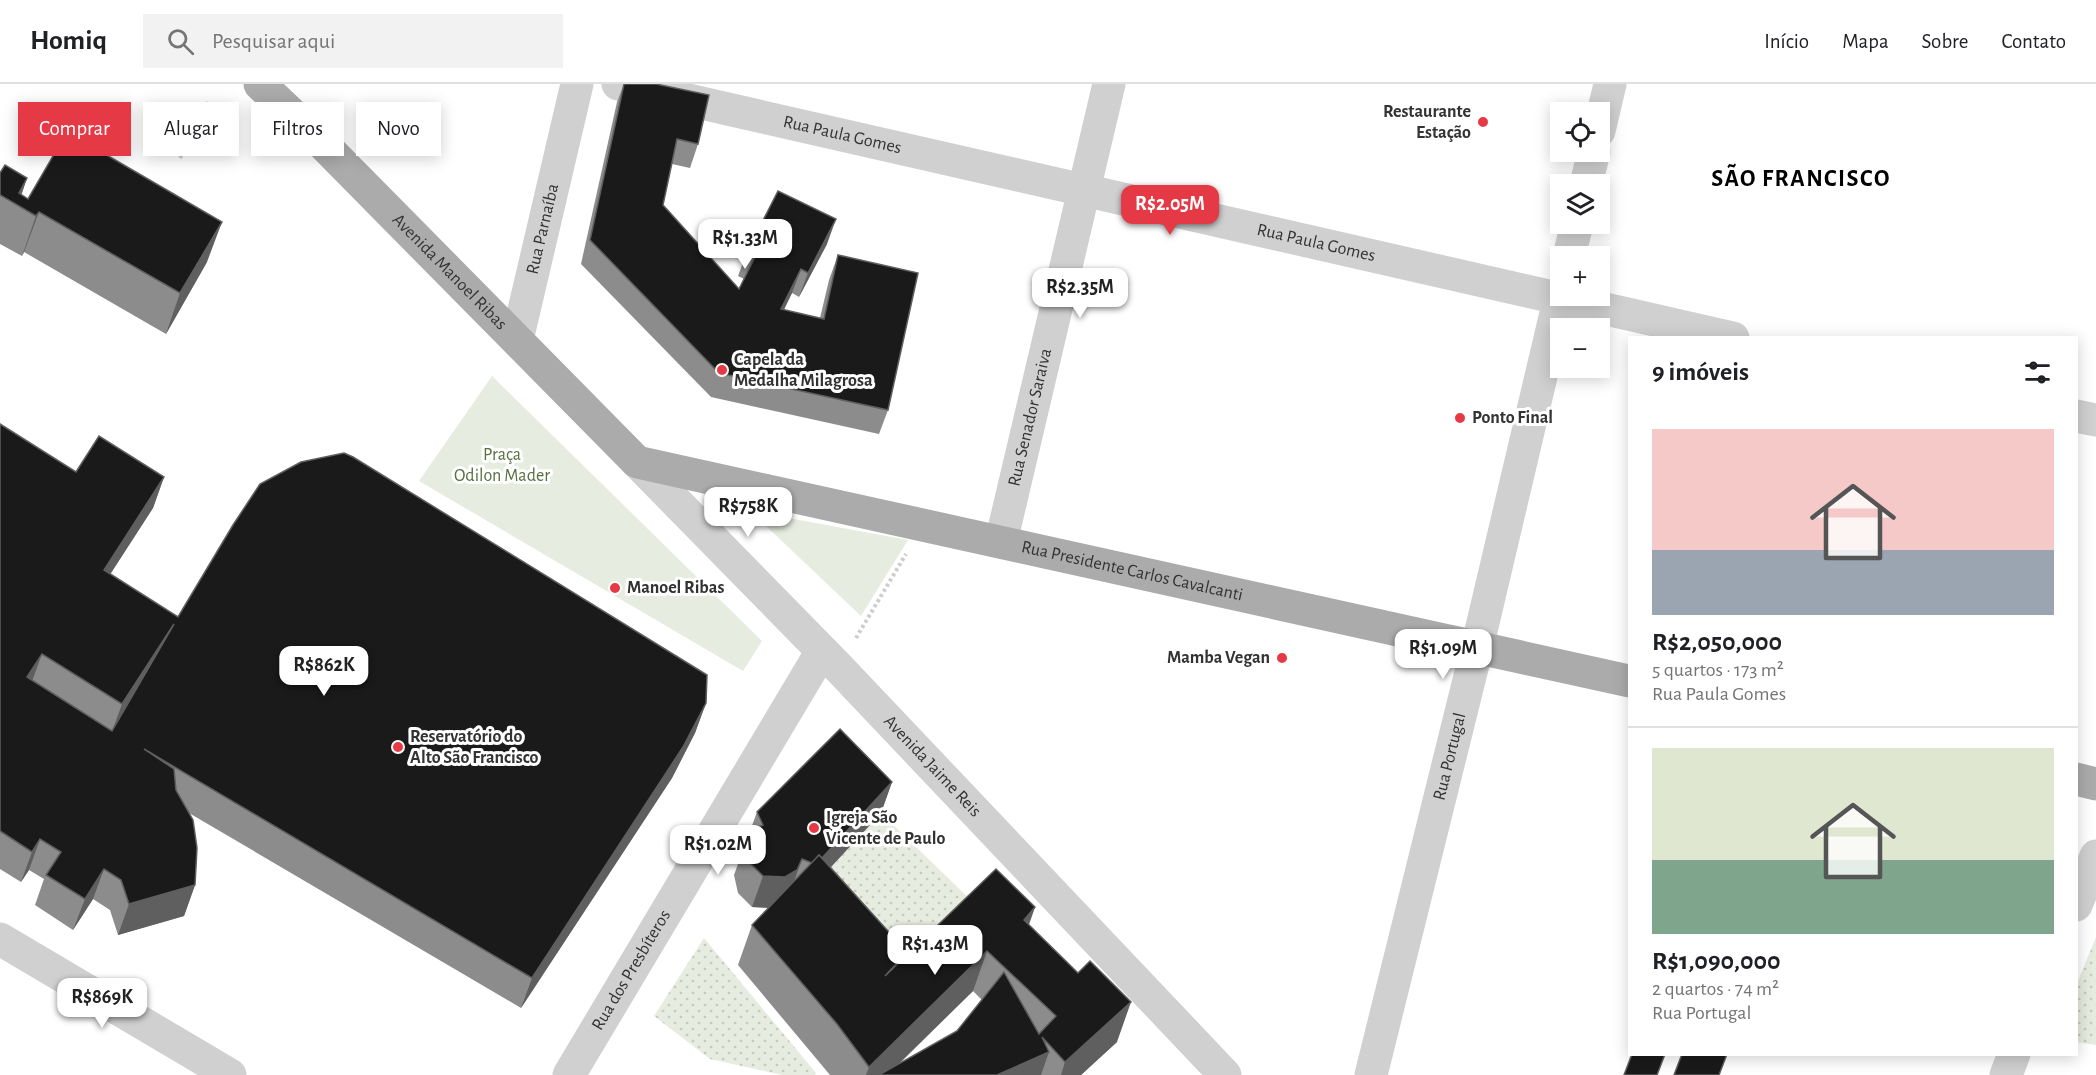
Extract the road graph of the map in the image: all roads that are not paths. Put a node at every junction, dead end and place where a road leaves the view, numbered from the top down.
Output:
1 (260, 84) edge
2 (577, 84) edge
3 (618, 84) edge
4 (1109, 84) edge
5 (1610, 84) edge
6 (1606, 102) edge
7 (1084, 190) junction
8 (1550, 295) edge
9 (1558, 306) edge
10 (1598, 306) edge
11 (1725, 336) edge
12 (517, 340) junction
13 (2078, 416) edge
14 (2096, 420) edge
15 (637, 462) junction
16 (1001, 542) junction
17 (1477, 648) junction
18 (830, 659) junction
19 (1628, 681) edge
20 (2078, 780) edge
21 (2096, 784) edge
22 (2096, 856) edge
23 (2078, 900) edge
24 (0, 939) edge
25 (2013, 1056) edge
26 (230, 1075) edge
27 (569, 1075) edge
28 (1225, 1075) edge
29 (1371, 1075) edge
30 (2006, 1075) edge

1 - 12 main road, Avenida Manoel Ribas
2 - 12 street, Rua Parnaíba
3 - 7 street, Rua Paula Gomes
4 - 7 street, Rua Senador Saraiva
5 - 6 street
7 - 8 street, Rua Paula Gomes
7 - 16 street, Rua Senador Saraiva
9 - 17 street, Rua Portugal
10 - 11 street, Rua Paula Gomes
12 - 15 main road, Avenida Manoel Ribas
13 - 14 street
15 - 16 main road, Rua Presidente Carlos Cavalcanti
15 - 18 street, Avenida Jaime Reis
16 - 17 main road, Rua Presidente Carlos Cavalcanti
17 - 19 main road, Rua Presidente Carlos Cavalcanti
17 - 29 street, Rua Portugal
18 - 27 street, Rua dos Presbíteros
18 - 28 street, Avenida Jaime Reis
20 - 21 main road
22 - 23 street
24 - 26 street
25 - 30 street

